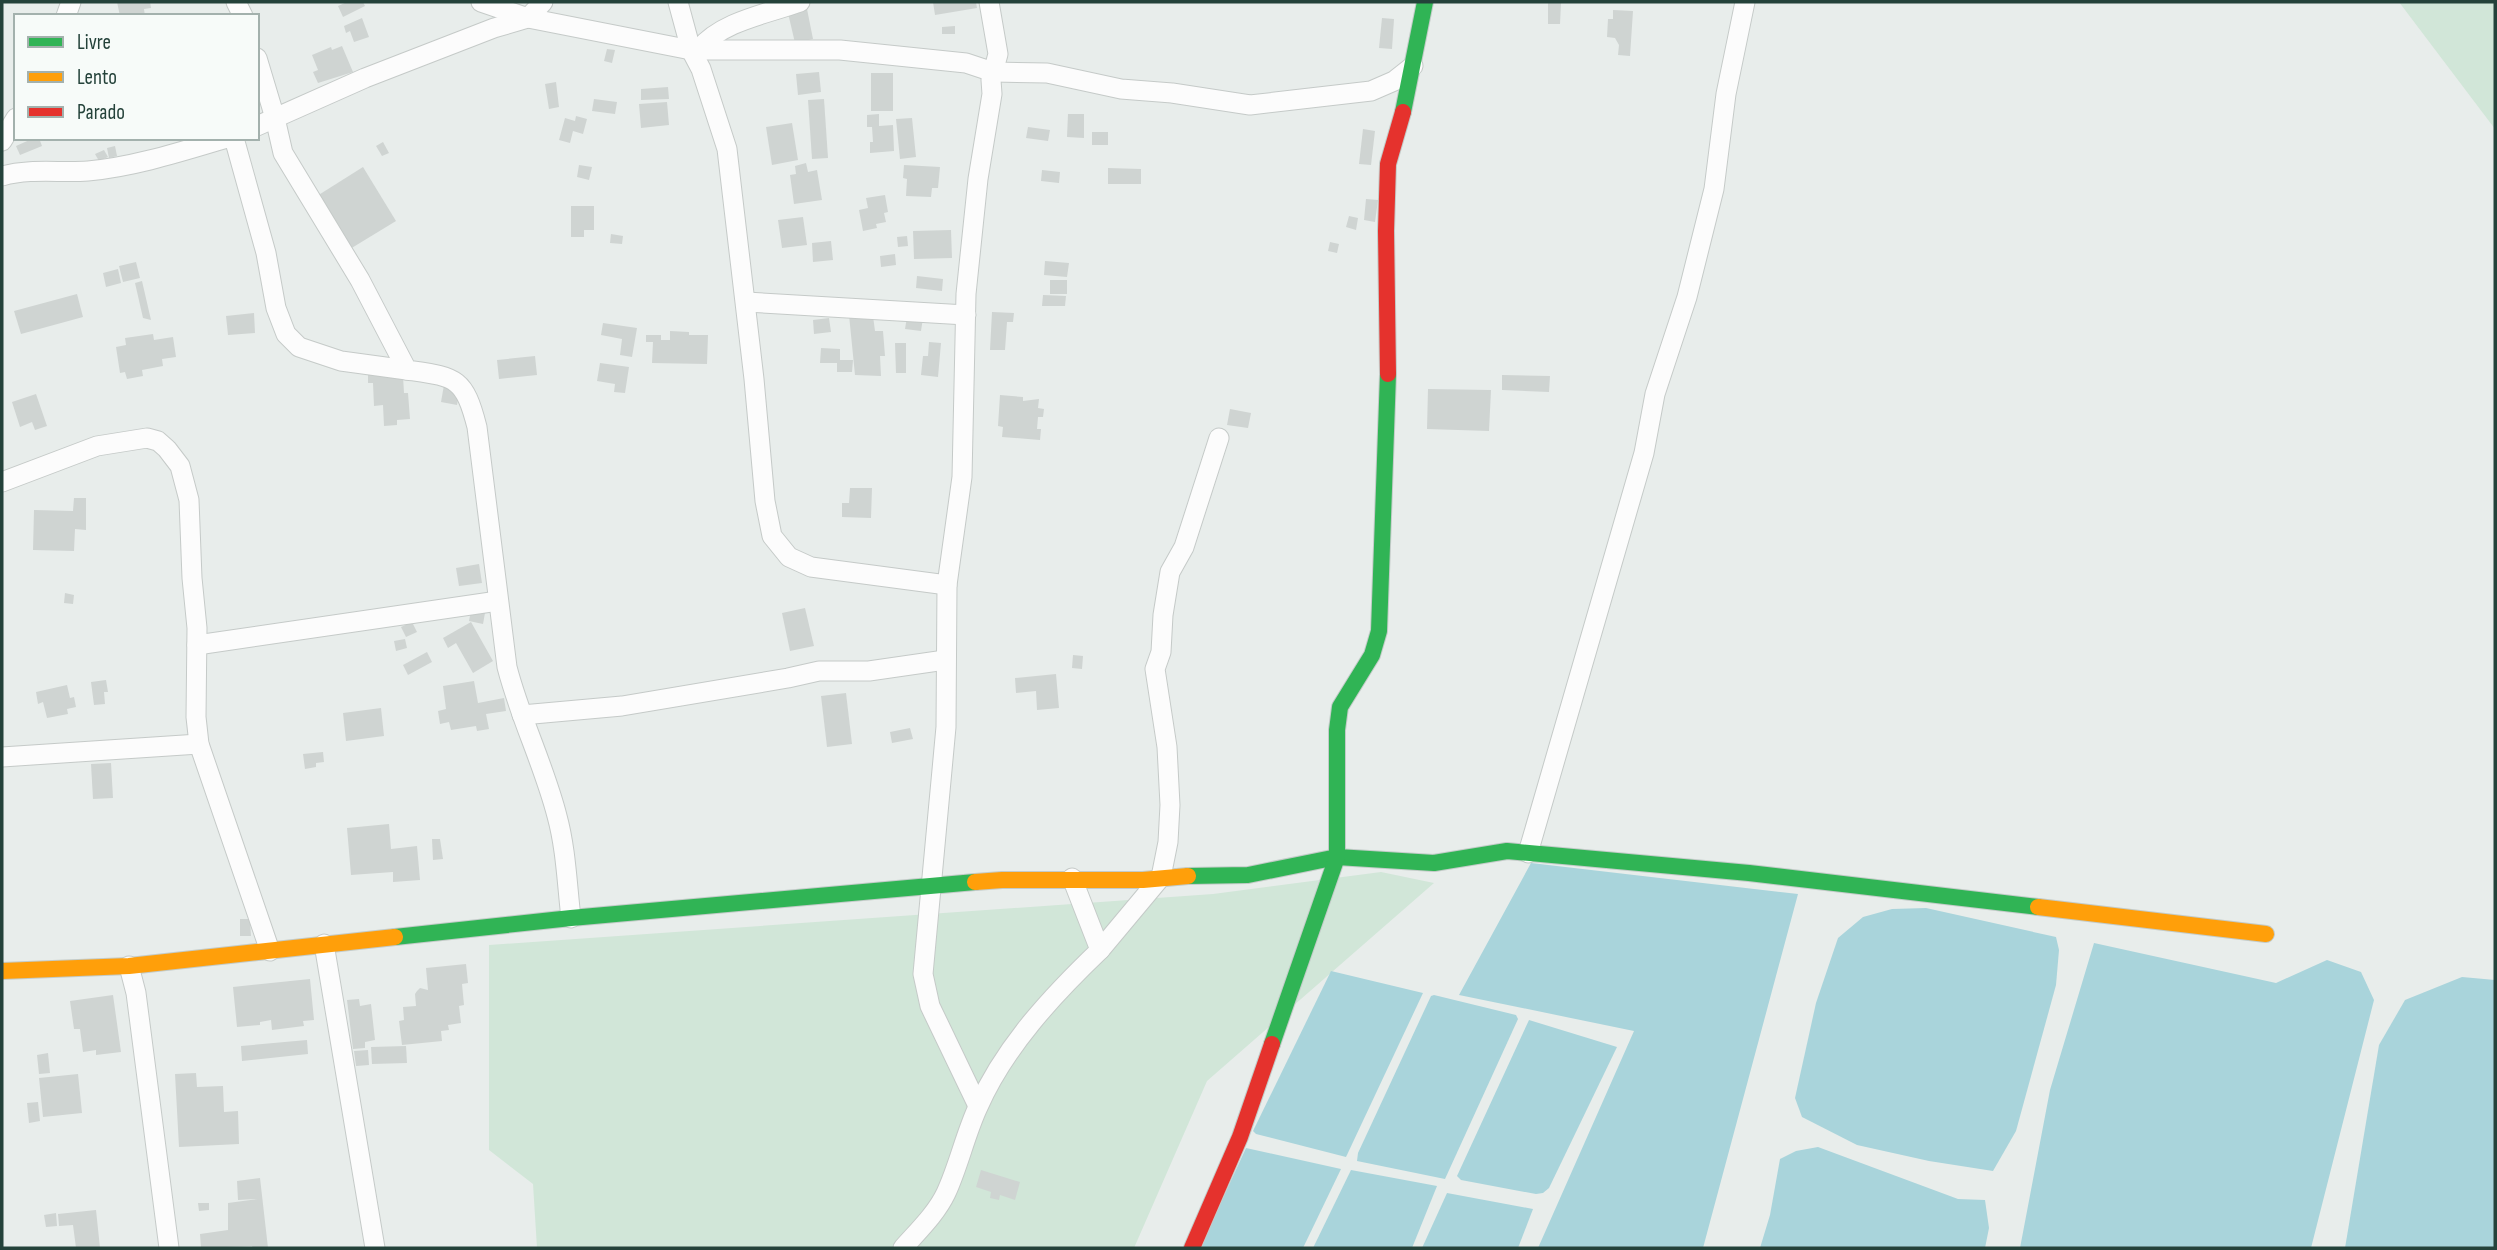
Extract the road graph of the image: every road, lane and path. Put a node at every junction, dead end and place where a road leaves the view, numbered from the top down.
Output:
1 (481, 2) edge
2 (543, 2) edge
3 (678, 2) edge
4 (800, 2) edge
5 (989, 2) edge
6 (1425, 2) edge
7 (1745, 2) edge
8 (528, 18) junction
9 (695, 49) junction
10 (1413, 66) junction
11 (259, 72) edge
12 (993, 72) junction
13 (14, 121) edge
14 (266, 122) edge
15 (219, 140) edge
16 (235, 140) edge
17 (2, 141) edge
18 (2, 176) edge
19 (746, 302) junction
20 (966, 316) junction
21 (407, 370) junction
22 (1219, 438) dead end
23 (2, 482) edge
24 (947, 585) junction
25 (498, 601) junction
26 (197, 645) junction
27 (945, 660) junction
28 (522, 715) junction
29 (200, 744) junction
30 (2, 757) edge
31 (1528, 853) junction
32 (1337, 857) junction
33 (1161, 877) junction
34 (1072, 878) junction
35 (932, 887) junction
36 (571, 918) junction
37 (2266, 934) dead end
38 (324, 944) junction
39 (1100, 950) junction
40 (270, 951) junction
41 (129, 966) junction
42 (2, 971) edge
43 (978, 1106) junction
44 (169, 1248) edge
45 (375, 1248) edge
46 (903, 1248) edge
47 (1192, 1248) edge

1 - 8 street
2 - 8 street
3 - 9 street
4 - 9 street
5 - 12 street
6 - 10 street
7 - 31 street
8 - 9 street
8 - 14 street
9 - 12 street
9 - 19 street
10 - 12 street
10 - 32 street
11 - 14 street
12 - 20 street
13 - 17 street
14 - 21 street
15 - 18 street
16 - 21 street
19 - 20 street
19 - 24 street
20 - 24 street
21 - 25 street
22 - 33 street
23 - 26 street
24 - 27 street
25 - 26 street
25 - 28 street
26 - 29 street
27 - 28 street
27 - 35 street
28 - 36 street
29 - 30 street
29 - 40 street
31 - 32 street
31 - 37 street
32 - 33 street
32 - 47 street
33 - 34 street
33 - 39 street
34 - 35 street
34 - 39 street
35 - 36 street
35 - 43 street
36 - 38 street
38 - 40 street
38 - 45 street
39 - 43 street
40 - 41 street
41 - 42 street
41 - 44 street
43 - 46 street

